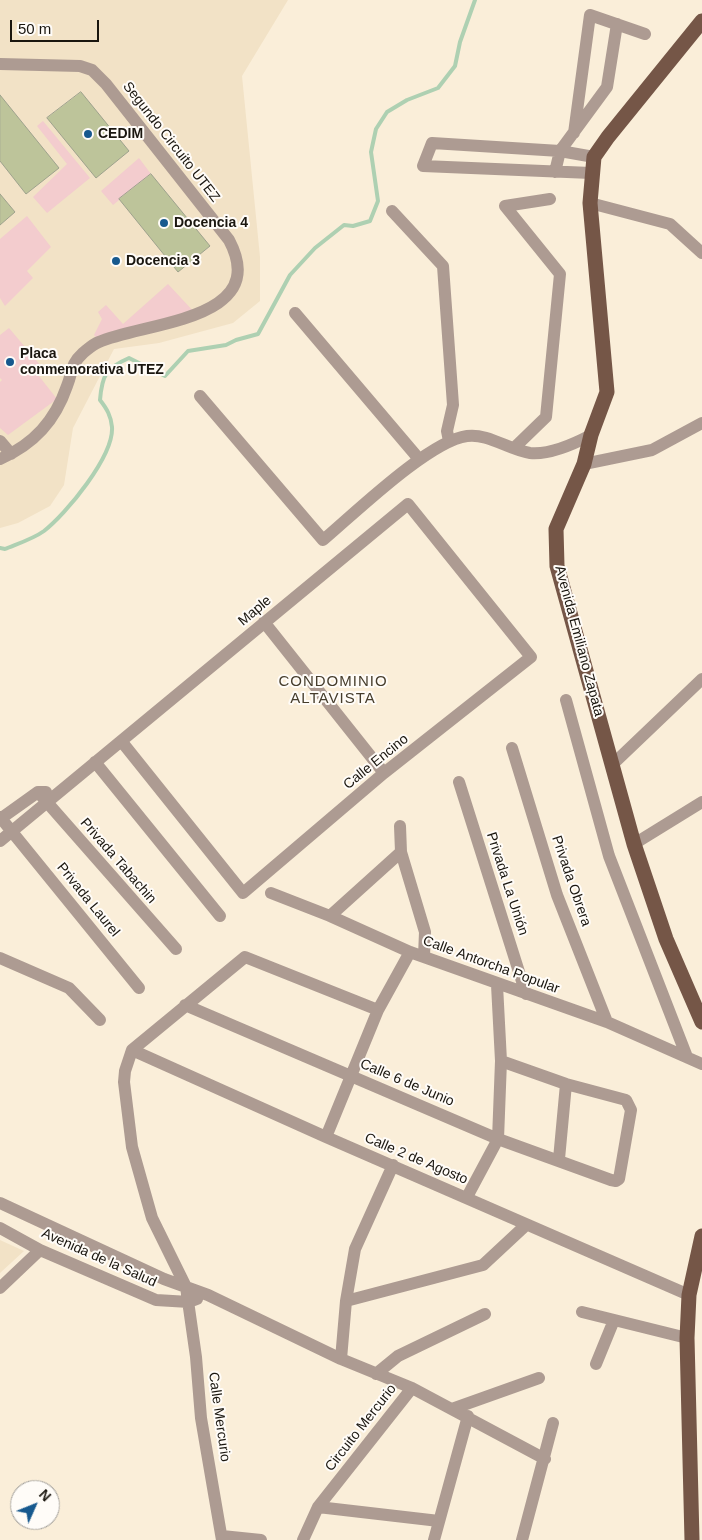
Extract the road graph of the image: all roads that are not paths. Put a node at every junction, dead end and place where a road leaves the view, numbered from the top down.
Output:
1 (702, 21) edge
2 (616, 24) junction
3 (645, 34) dead end
4 (0, 64) edge
5 (574, 132) junction
6 (560, 151) junction
7 (594, 157) junction
8 (555, 172) junction
9 (591, 173) junction
10 (550, 199) dead end
11 (590, 203) junction
12 (392, 211) dead end
13 (702, 253) edge
14 (295, 313) dead end
15 (200, 396) dead end
16 (702, 423) edge
17 (591, 435) junction
18 (0, 441) edge
19 (449, 441) junction
20 (514, 448) junction
21 (5, 457) edge
22 (419, 460) junction
23 (584, 464) junction
24 (264, 622) junction
25 (531, 657) joint
26 (700, 686) edge
27 (566, 700) dead end
28 (122, 742) junction
29 (512, 748) dead end
30 (95, 762) junction
31 (612, 764) junction
32 (384, 774) junction
33 (459, 782) dead end
34 (58, 791) junction
35 (38, 792) junction
36 (702, 802) edge
37 (47, 803) junction
38 (0, 818) edge
39 (400, 826) dead end
40 (13, 831) junction
41 (0, 841) edge
42 (634, 844) junction
43 (401, 852) junction
44 (271, 893) dead end
45 (220, 916) dead end
46 (330, 916) junction
47 (176, 949) dead end
48 (410, 952) junction
49 (424, 956) junction
50 (0, 958) edge
51 (497, 985) junction
52 (139, 988) dead end
53 (526, 994) junction
54 (185, 1005) junction
55 (378, 1010) junction
56 (100, 1020) dead end
57 (607, 1022) junction
58 (702, 1022) edge
59 (132, 1050) junction
60 (687, 1057) junction
61 (501, 1061) junction
62 (702, 1064) edge
63 (351, 1076) junction
64 (566, 1084) junction
65 (326, 1137) junction
66 (498, 1138) junction
67 (559, 1159) junction
68 (392, 1165) junction
69 (467, 1197) junction
70 (0, 1203) edge
71 (526, 1225) junction
72 (0, 1228) edge
73 (702, 1236) edge
74 (40, 1250) junction
75 (186, 1287) junction
76 (0, 1288) edge
77 (208, 1295) junction
78 (689, 1296) junction
79 (346, 1301) junction
80 (189, 1302) junction
81 (582, 1312) dead end
82 (485, 1314) dead end
83 (614, 1320) junction
84 (687, 1338) junction
85 (341, 1359) junction
86 (596, 1364) dead end
87 (376, 1374) junction
88 (539, 1378) dead end
89 (412, 1388) junction
90 (452, 1409) junction
91 (468, 1416) junction
92 (553, 1423) dead end
93 (545, 1459) junction
94 (318, 1507) junction
95 (439, 1522) junction
96 (695, 1535) edge
97 (222, 1538) edge
98 (261, 1540) edge
99 (303, 1540) edge
100 (434, 1540) edge
101 (522, 1540) edge

1 - 7 main road, Avenida Emiliano Zapata
2 - 3 street
2 - 5 street
2 - 5 street
4 - 21 street, Segundo Circuito UTEZ
5 - 6 street
6 - 7 street
6 - 8 street
6 - 8 street
7 - 9 main road, Avenida Emiliano Zapata
8 - 9 street
9 - 11 main road, Avenida Emiliano Zapata
10 - 20 street
11 - 13 street
11 - 17 main road, Avenida Emiliano Zapata
12 - 19 street
14 - 22 street
15 - 22 street
16 - 23 street
17 - 20 street
17 - 23 main road, Avenida Emiliano Zapata
18 - 21 street
19 - 20 street
19 - 22 street
23 - 31 main road, Avenida Emiliano Zapata
24 - 25 street, Maple
24 - 28 street, Maple
24 - 32 street
25 - 32 street, Calle Encino
26 - 31 street
27 - 60 street
28 - 30 street, Maple
28 - 32 street, Calle Encino
29 - 57 street, Privada Obrera
30 - 34 street, Maple
30 - 45 street
31 - 42 main road, Avenida Emiliano Zapata
33 - 53 street, Privada La Unión
34 - 35 street
34 - 37 street, Maple
35 - 37 street, Privada Tabachin
35 - 38 street
36 - 42 street
37 - 40 street, Maple
37 - 47 street, Privada Tabachin
38 - 40 street, Privada Laurel
39 - 43 street
40 - 41 street, Maple
40 - 52 street, Privada Laurel
42 - 58 main road, Avenida Emiliano Zapata
43 - 46 street
43 - 49 street
44 - 46 street, Calle Antorcha Popular
46 - 48 street, Calle Antorcha Popular
48 - 49 street, Calle Antorcha Popular
48 - 55 street
49 - 51 street, Calle Antorcha Popular
50 - 56 street
51 - 53 street, Calle Antorcha Popular
51 - 61 street
53 - 57 street, Calle Antorcha Popular
54 - 55 street
54 - 59 street
54 - 63 street, Calle 6 de Junio
55 - 63 street
57 - 60 street, Calle Antorcha Popular
59 - 65 street, Calle 2 de Agosto
59 - 75 street, Calle Mercurio
60 - 62 street, Calle Antorcha Popular
61 - 64 street
61 - 66 street
63 - 65 street
63 - 66 street, Calle 6 de Junio
64 - 67 street
64 - 67 street, Calle 6 de Junio
65 - 68 street, Calle 2 de Agosto
66 - 67 street, Calle 6 de Junio
66 - 69 street
68 - 69 street, Calle 2 de Agosto
68 - 79 street
69 - 71 street, Calle 2 de Agosto
70 - 75 street, Avenida de la Salud
71 - 78 street, Calle 2 de Agosto
71 - 79 street
72 - 74 street, Avenida de la Salud
73 - 78 main road
74 - 76 street
74 - 80 street, Avenida de la Salud
75 - 77 street
75 - 80 street, Calle Mercurio
77 - 80 street
77 - 85 street
78 - 84 main road
79 - 85 street
80 - 97 street, Calle Mercurio
81 - 83 street
82 - 87 street
83 - 84 street
83 - 86 street
84 - 96 main road
85 - 87 street
87 - 89 street
88 - 90 street
89 - 90 street, Circuito Mercurio
89 - 94 street, Circuito Mercurio
90 - 91 street, Circuito Mercurio
91 - 93 street, Circuito Mercurio
91 - 95 street
92 - 93 street
93 - 101 street
94 - 95 street
94 - 99 street, Circuito Mercurio
95 - 100 street
97 - 98 street, Calle Mercurio

